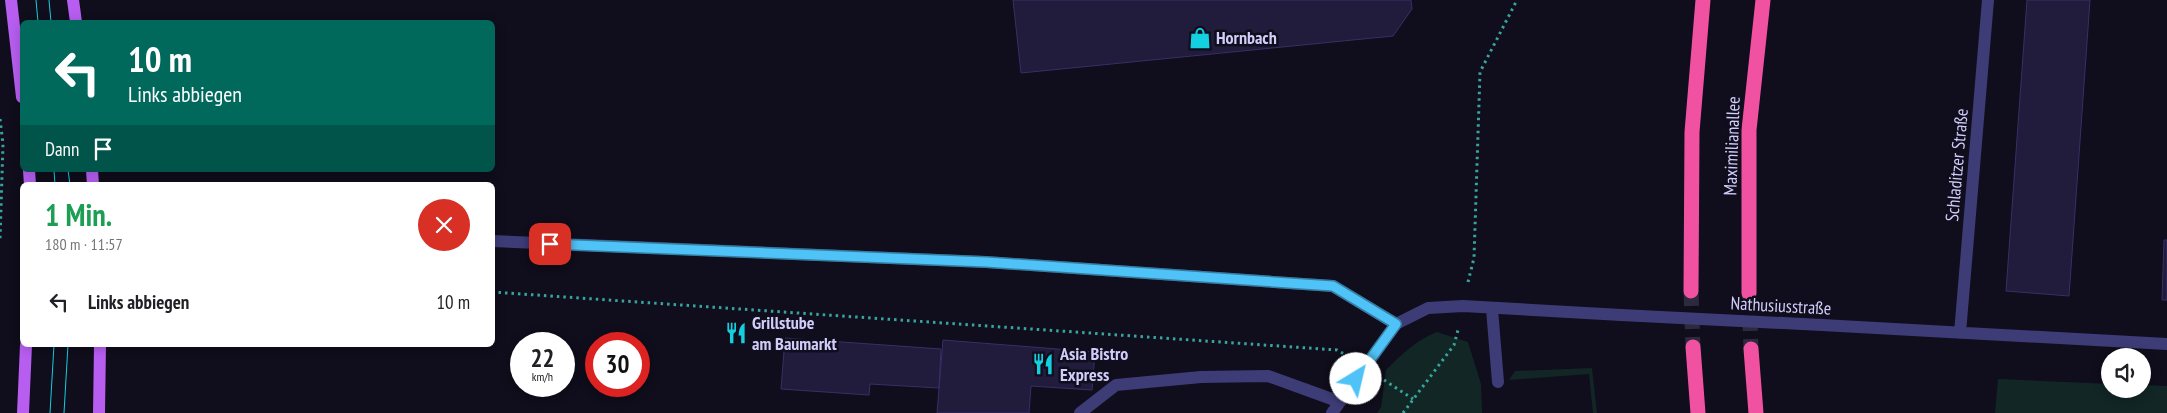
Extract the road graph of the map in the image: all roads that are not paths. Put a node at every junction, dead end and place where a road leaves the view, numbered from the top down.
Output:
1 (11, 0) edge
2 (73, 0) edge
3 (1703, 0) edge
4 (1763, 0) edge
5 (1988, 0) edge
6 (76, 20) edge
7 (20, 79) edge
8 (495, 241) edge
9 (1691, 291) tunnel mouth
10 (1749, 293) tunnel mouth
11 (1492, 309) junction
12 (1396, 324) junction
13 (1960, 333) junction
14 (2167, 344) edge
15 (26, 347) edge
16 (100, 347) edge
17 (1693, 347) tunnel mouth
18 (1751, 349) tunnel mouth
19 (1498, 382) dead end
20 (1340, 402) junction
21 (23, 413) edge
22 (99, 413) edge
23 (1080, 413) edge
24 (1332, 413) edge
25 (1698, 413) edge
26 (1756, 413) edge

1 - 7 main road
2 - 6 main road
3 - 9 highway
4 - 10 highway, Maximilianallee
5 - 13 street, Schladitzer Straße
8 - 12 street
11 - 12 street, Nathusiusstraße
11 - 13 street, Nathusiusstraße, bridge
11 - 19 street
12 - 20 street
13 - 14 street, Nathusiusstraße
15 - 21 main road
16 - 22 main road
17 - 25 highway
18 - 26 highway
20 - 23 street
20 - 24 street

